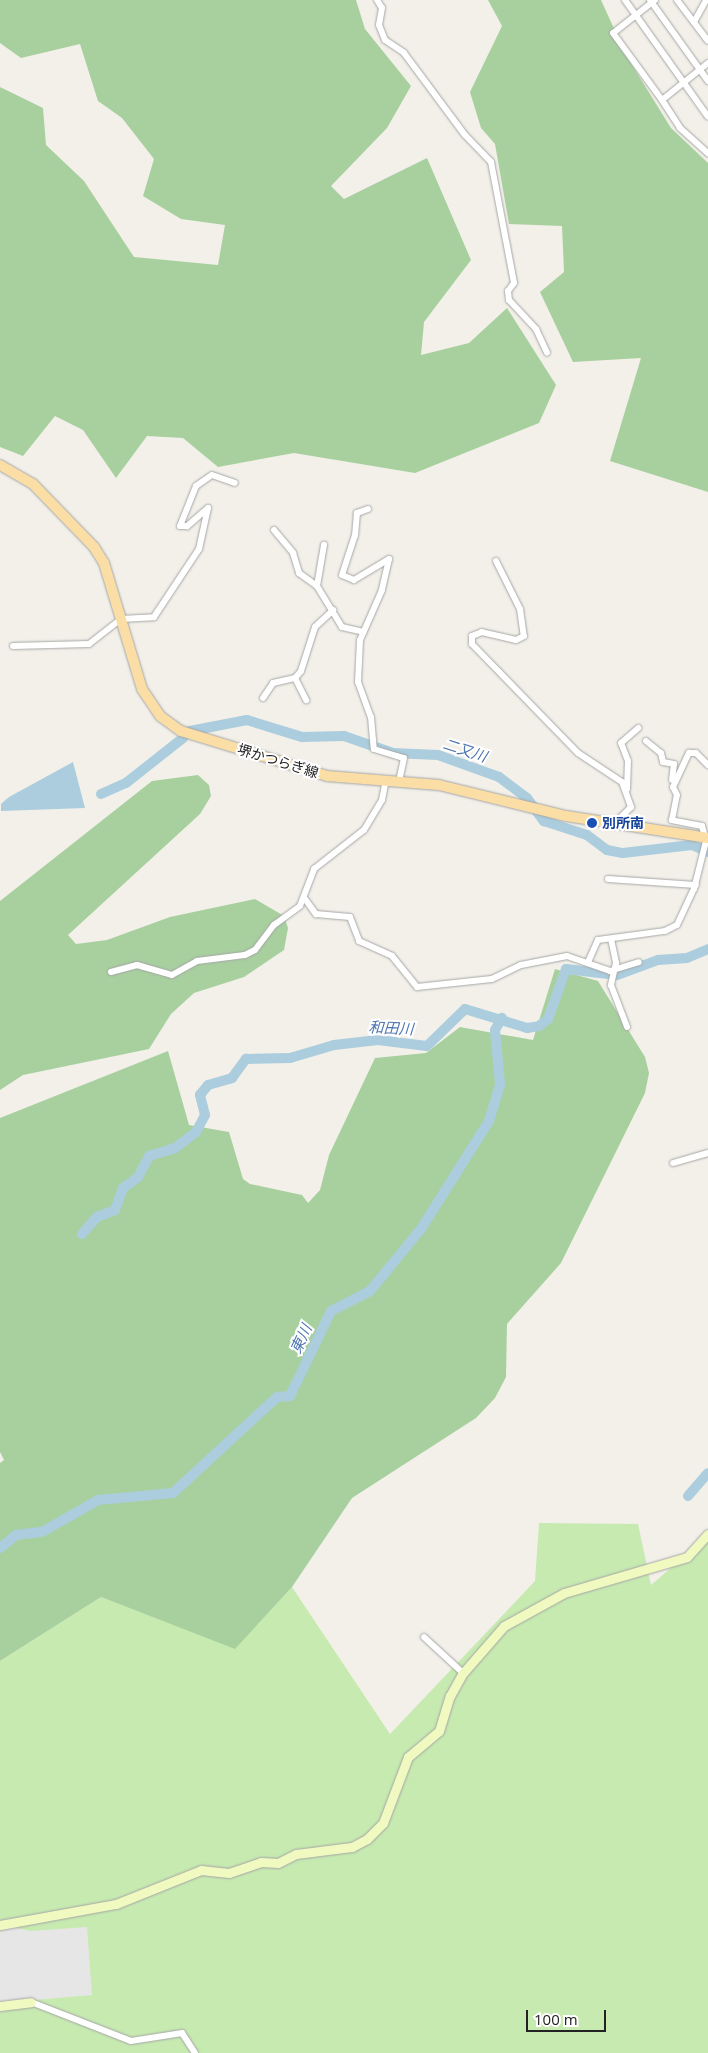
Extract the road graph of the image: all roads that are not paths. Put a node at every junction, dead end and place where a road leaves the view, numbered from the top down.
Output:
1 (377, 0) edge
2 (625, 0) edge
3 (677, 0) edge
4 (706, 0) edge
5 (652, 1) edge
6 (635, 17) junction
7 (694, 22) junction
8 (708, 41) edge
9 (708, 63) edge
10 (701, 69) junction
11 (684, 81) junction
12 (708, 82) edge
13 (662, 100) junction
14 (708, 117) edge
15 (708, 152) edge
16 (547, 353) dead end
17 (0, 464) edge
18 (234, 483) dead end
19 (368, 510) dead end
20 (274, 530) dead end
21 (324, 545) dead end
22 (496, 561) dead end
23 (317, 586) junction
24 (333, 610) junction
25 (121, 619) junction
26 (363, 632) junction
27 (13, 646) dead end
28 (295, 678) junction
29 (263, 698) dead end
30 (306, 700) dead end
31 (638, 728) dead end
32 (646, 741) dead end
33 (708, 765) edge
34 (386, 780) junction
35 (398, 781) junction
36 (673, 787) junction
37 (627, 788) junction
38 (614, 824) junction
39 (707, 837) edge
40 (705, 856) edge
41 (608, 880) dead end
42 (696, 885) junction
43 (305, 899) junction
44 (611, 939) junction
45 (588, 960) junction
46 (639, 962) dead end
47 (614, 971) junction
48 (111, 972) dead end
49 (627, 1027) dead end
50 (708, 1153) edge
51 (673, 1163) dead end
52 (708, 1534) edge
53 (424, 1637) dead end
54 (463, 1673) junction
55 (0, 1925) edge
56 (31, 2002) joint
57 (0, 2006) edge
58 (196, 2053) edge

1 - 16 street
2 - 6 street
3 - 7 street
4 - 7 street
5 - 6 street
5 - 10 street
6 - 11 street
6 - 13 street
7 - 8 street
9 - 10 street
10 - 11 street
10 - 12 street
11 - 13 street
11 - 14 street
13 - 15 street
17 - 25 main road, 堺かつらぎ線
18 - 25 street
19 - 26 street
20 - 23 street
21 - 23 street
22 - 37 street
23 - 24 street
24 - 26 street
24 - 28 street
25 - 27 street
25 - 34 main road, 堺かつらぎ線
26 - 35 street
28 - 29 street
28 - 30 street
31 - 37 street
32 - 36 street
33 - 36 street
34 - 35 main road, 堺かつらぎ線
34 - 43 street
35 - 38 main road, 堺かつらぎ線
36 - 39 street
37 - 38 street
38 - 39 main road, 堺かつらぎ線
39 - 40 street
40 - 42 street
41 - 42 street
42 - 44 street
43 - 45 street
43 - 48 street
44 - 45 street
44 - 47 street
45 - 47 street
46 - 47 street
47 - 49 street
50 - 51 street
52 - 54 street
53 - 54 street
54 - 55 street
56 - 57 street
56 - 58 street

